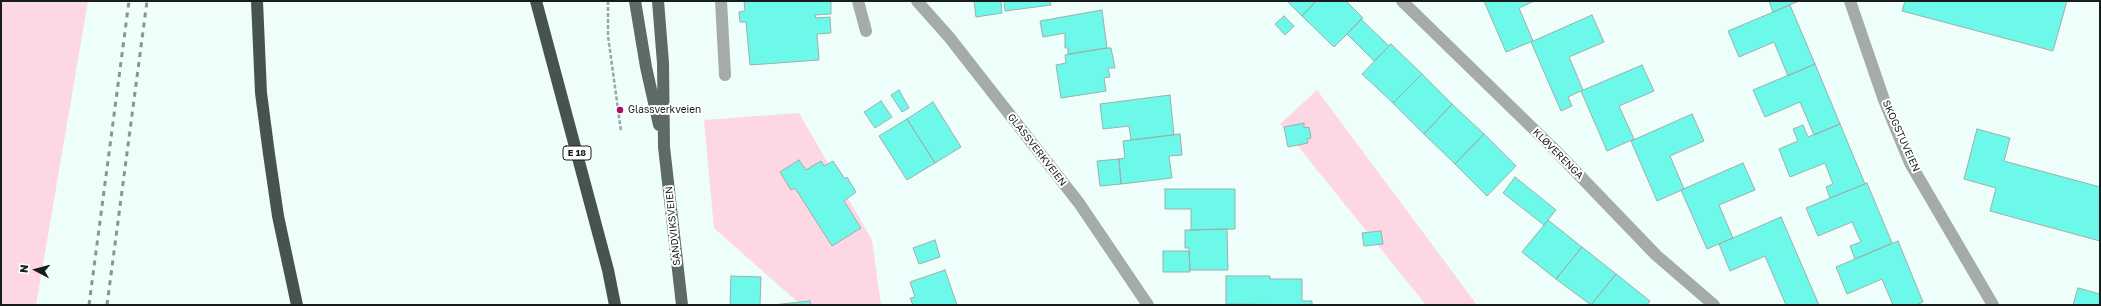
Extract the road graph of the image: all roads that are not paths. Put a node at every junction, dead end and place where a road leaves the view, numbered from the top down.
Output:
1 (257, 1) edge
2 (536, 1) edge
3 (635, 1) edge
4 (658, 1) edge
5 (721, 1) edge
6 (858, 1) edge
7 (917, 1) edge
8 (1402, 1) edge
9 (1850, 1) edge
10 (866, 31) dead end
11 (725, 75) dead end
12 (664, 147) junction
13 (297, 305) edge
14 (615, 305) edge
15 (682, 305) edge
16 (1148, 305) edge
17 (1714, 305) edge
18 (1993, 305) edge

1 - 13 highway
2 - 14 highway, E 18
3 - 12 main road, SANDVIKSVEIEN
4 - 12 main road, SANDVIKSVEIEN
5 - 11 street
6 - 10 street
7 - 16 street, GLASSVERKVEIEN
8 - 17 street, KLØVERENGA
9 - 18 street, SKOGSTUVEIEN
12 - 15 main road, SANDVIKSVEIEN

